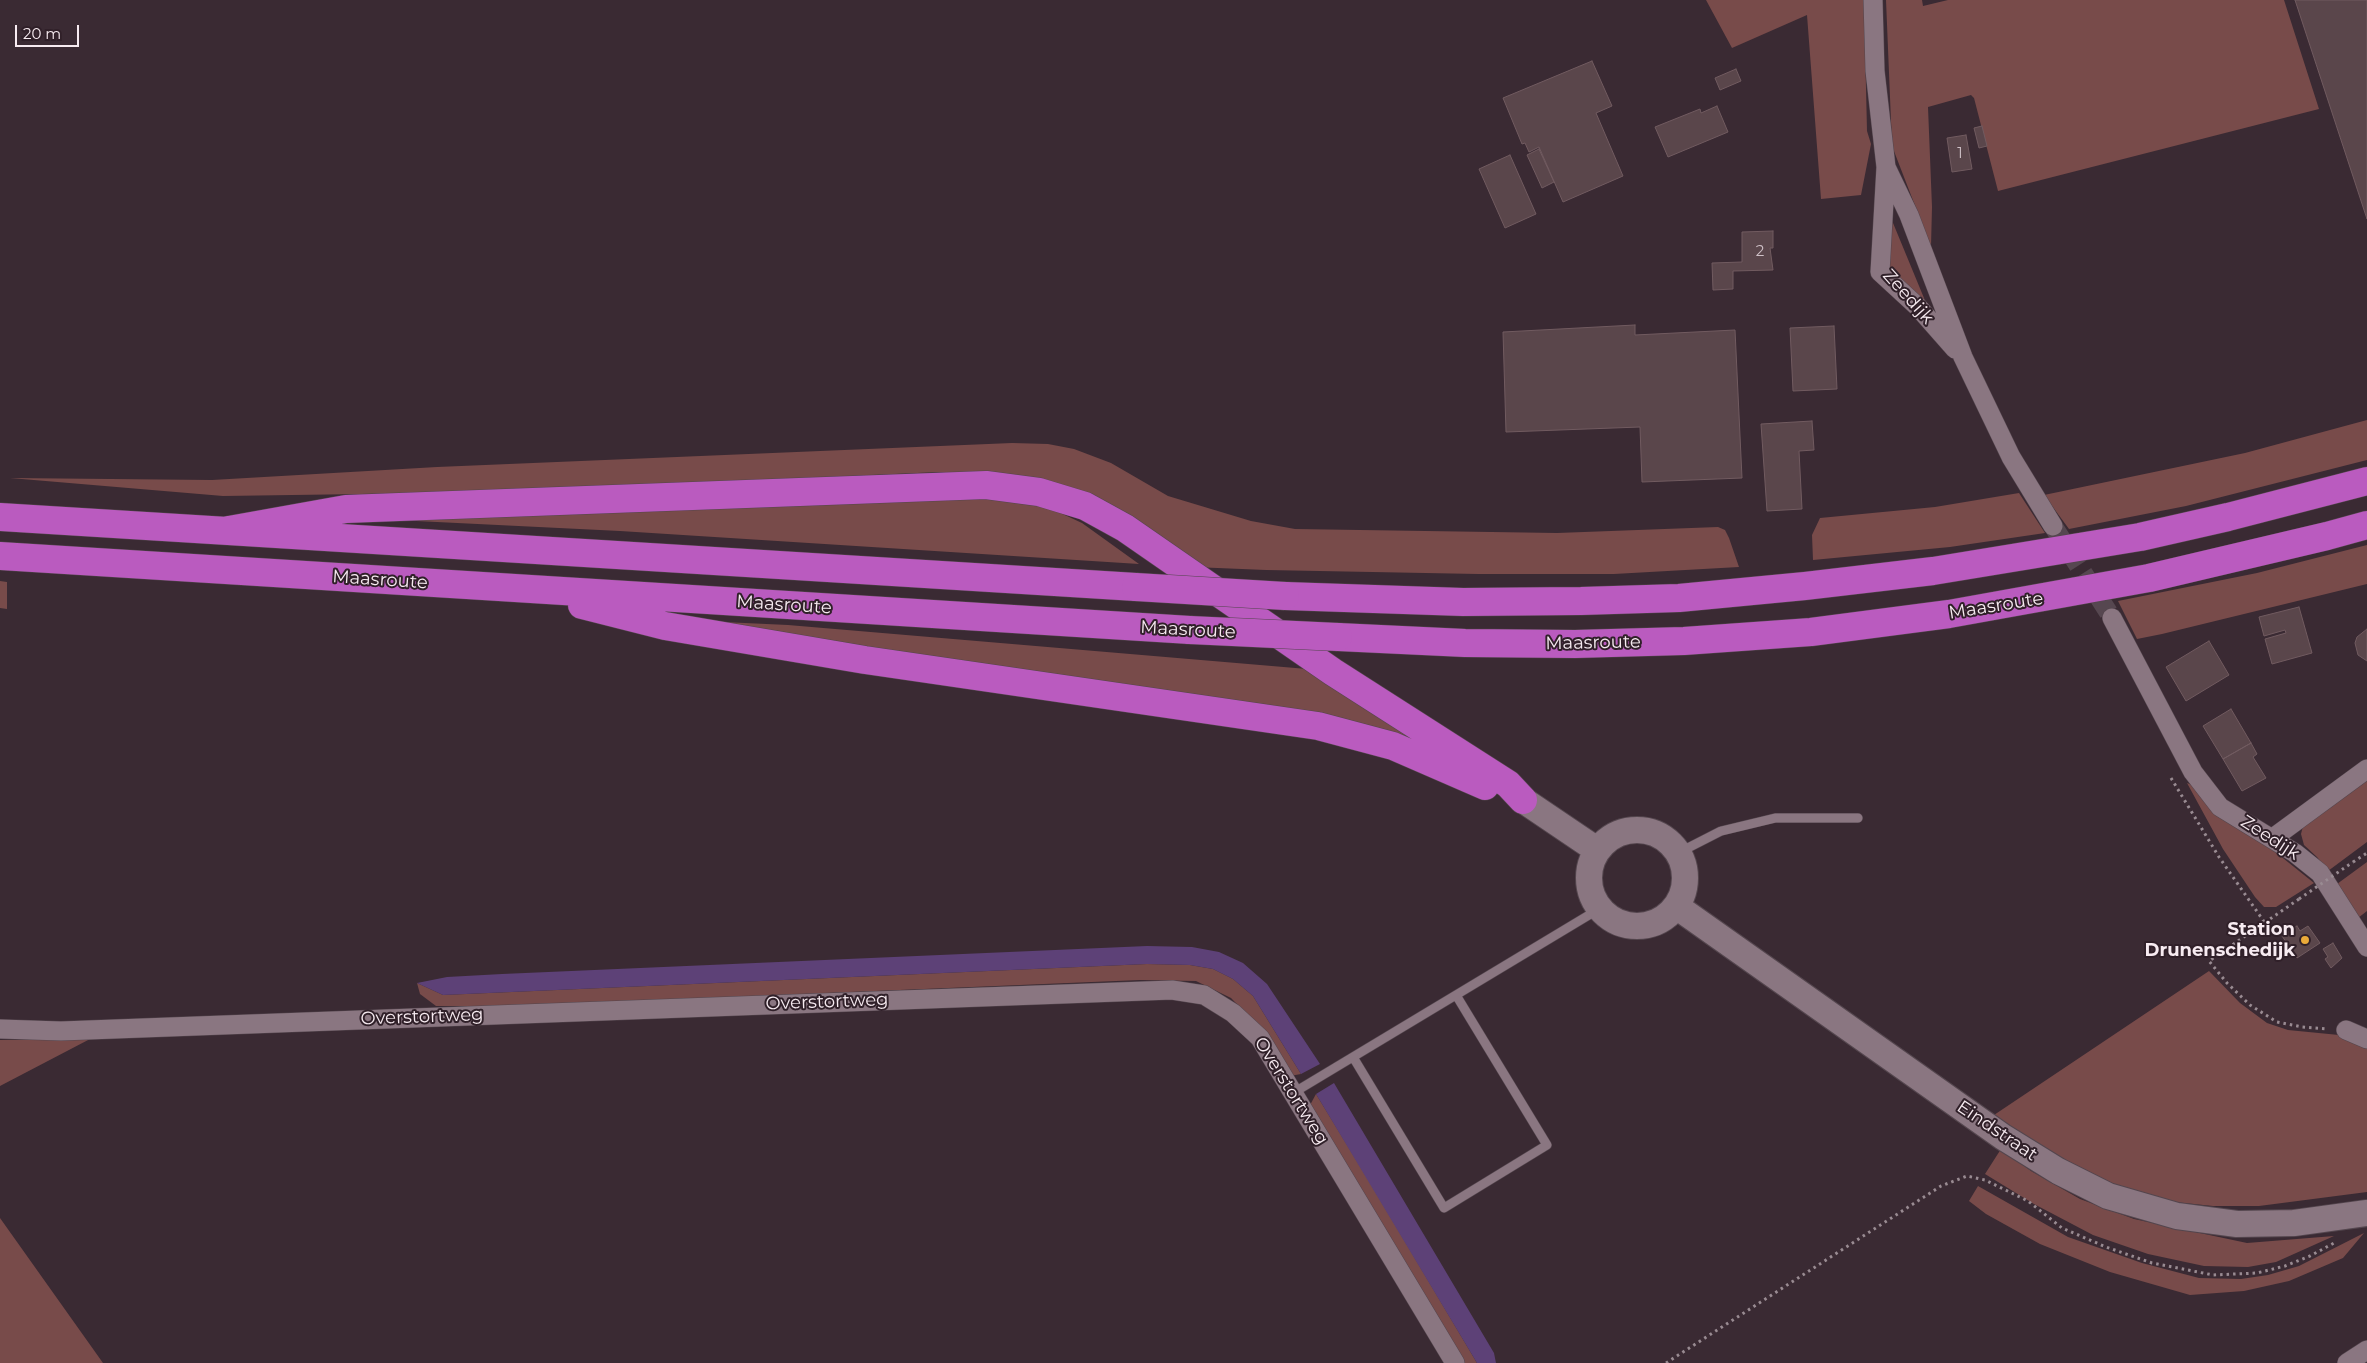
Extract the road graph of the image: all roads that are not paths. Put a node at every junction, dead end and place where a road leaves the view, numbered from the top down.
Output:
1 (1873, 0) edge
2 (1886, 167) junction
3 (1963, 357) junction
4 (2367, 482) edge
5 (0, 517) edge
6 (2367, 525) edge
7 (2053, 526) tunnel mouth
8 (229, 530) junction
9 (0, 556) edge
10 (523, 589) junction
11 (2112, 618) tunnel mouth
12 (2367, 769) edge
13 (1523, 800) junction
14 (1858, 818) dead end
15 (2273, 838) junction
16 (1597, 850) junction
17 (1678, 853) junction
18 (1676, 906) junction
19 (1599, 909) junction
20 (2367, 947) edge
21 (1456, 995) junction
22 (0, 1029) edge
23 (2346, 1030) road end
24 (2367, 1039) edge
25 (1353, 1057) junction
26 (1293, 1093) junction
27 (2367, 1213) edge
28 (2367, 1350) edge
29 (1455, 1363) edge
30 (2347, 1363) edge

1 - 2 street, Zeedijk
2 - 3 street, Zeedijk
2 - 3 street, Zeedijk
3 - 7 street, Zeedijk
4 - 8 highway, bridge
5 - 8 highway
6 - 10 highway, Maasroute, bridge
8 - 13 highway
9 - 10 highway, Maasroute
10 - 13 highway
11 - 15 street, Zeedijk
12 - 15 street
13 - 16 main road
14 - 17 lane
15 - 20 street, Zeedijk
16 - 17 main road
16 - 19 main road
17 - 18 main road
18 - 19 main road
18 - 27 main road, Eindstraat
19 - 21 lane
21 - 25 lane
21 - 25 lane
22 - 26 street, Overstortweg
23 - 24 street
25 - 26 lane
26 - 29 street, Overstortweg
28 - 30 street

